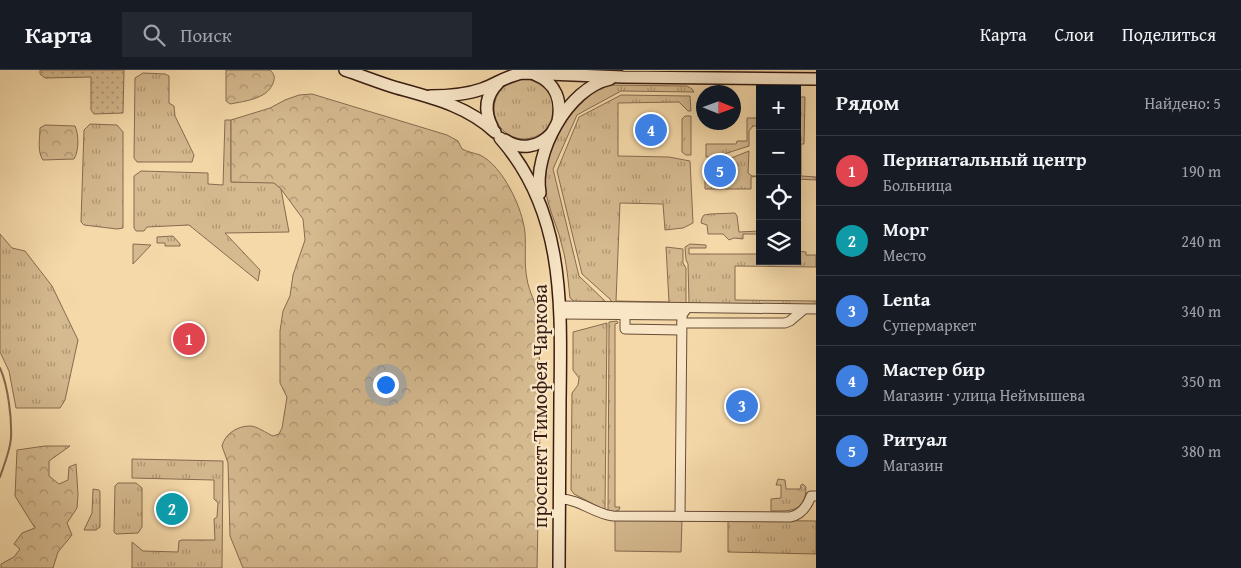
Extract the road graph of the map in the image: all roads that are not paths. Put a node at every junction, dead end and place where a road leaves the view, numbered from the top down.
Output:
1 (346, 70) edge
2 (528, 73) junction
3 (623, 77) junction
4 (816, 78) edge
5 (504, 79) junction
6 (430, 96) junction
7 (555, 127) junction
8 (498, 135) junction
9 (542, 207) junction
10 (816, 309) edge
11 (560, 310) junction
12 (803, 310) junction
13 (625, 314) junction
14 (683, 316) junction
15 (813, 496) edge
16 (560, 499) junction
17 (680, 516) junction
18 (559, 568) edge

1 - 6 main road
2 - 3 main road
2 - 5 main road
2 - 7 main road
3 - 4 main road
3 - 7 main road
5 - 6 main road
5 - 8 main road
6 - 8 main road
7 - 8 main road
7 - 9 main road
8 - 9 main road, проспект Тимофея Чаркова
9 - 11 main road, проспект Тимофея Чаркова
10 - 12 street
11 - 13 street
11 - 14 street
11 - 16 main road, проспект Тимофея Чаркова
12 - 14 street
12 - 14 street
13 - 14 street
13 - 14 street
14 - 17 street
15 - 17 street
16 - 17 street
16 - 18 main road, проспект Тимофея Чаркова

